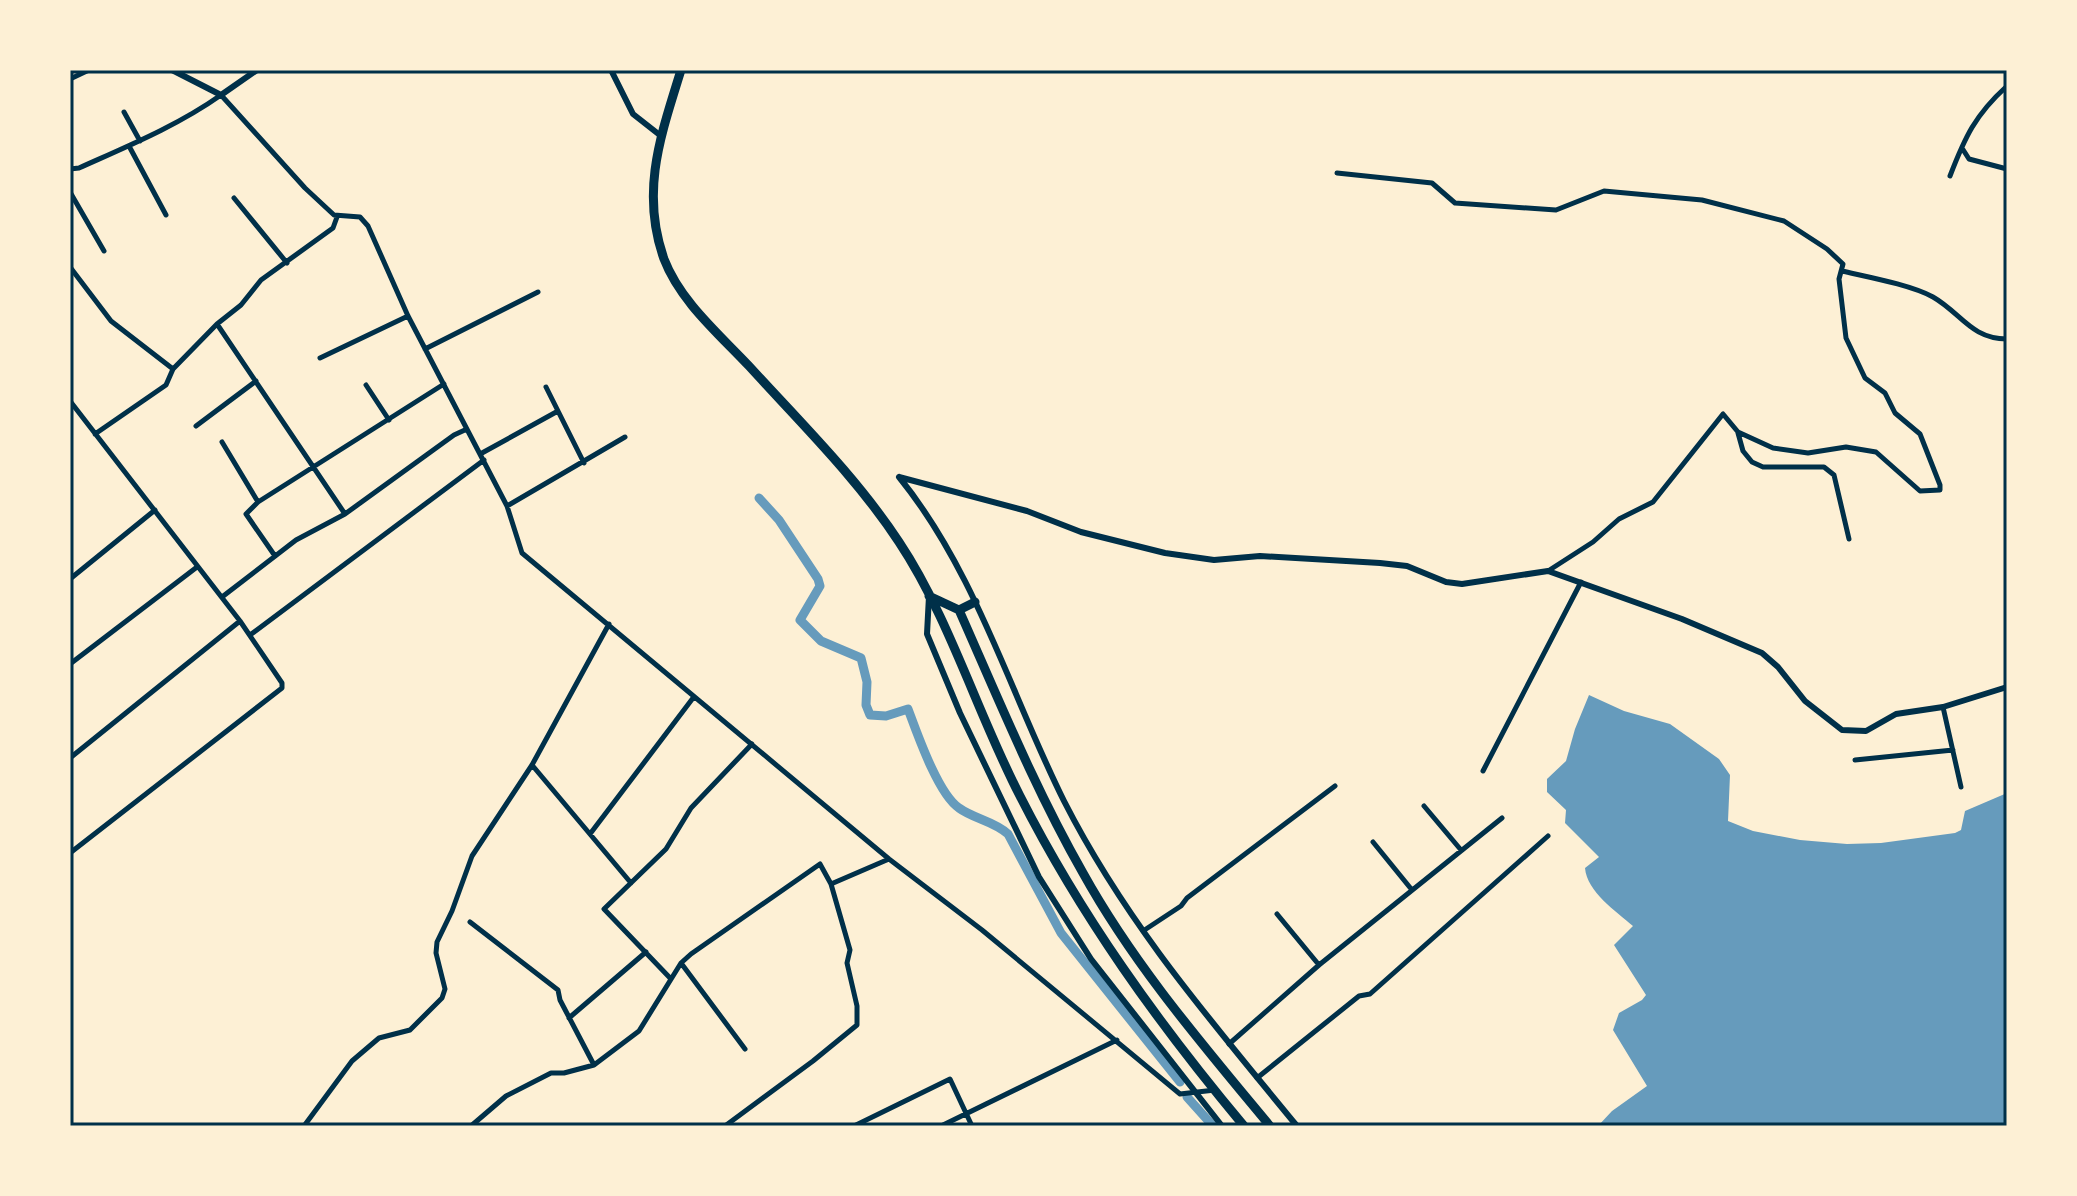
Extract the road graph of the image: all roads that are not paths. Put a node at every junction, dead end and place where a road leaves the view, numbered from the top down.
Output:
1 (89, 70) edge
2 (172, 70) edge
3 (257, 70) edge
4 (611, 70) edge
5 (681, 70) edge
6 (70, 79) edge
7 (2007, 86) edge
8 (221, 95) junction
9 (124, 112) dead end
10 (661, 136) junction
11 (140, 141) junction
12 (129, 146) junction
13 (1961, 147) junction
14 (70, 169) edge
15 (2007, 169) edge
16 (1337, 173) dead end
17 (1950, 176) dead end
18 (70, 192) edge
19 (234, 198) dead end
20 (166, 215) dead end
21 (337, 217) junction
22 (104, 251) dead end
23 (287, 263) junction
24 (70, 267) edge
25 (1842, 271) junction
26 (538, 292) dead end
27 (408, 316) junction
28 (217, 324) junction
29 (2007, 339) edge
30 (425, 349) junction
31 (320, 358) dead end
32 (173, 369) junction
33 (256, 381) junction
34 (444, 384) junction
35 (366, 385) dead end
36 (546, 387) dead end
37 (70, 401) edge
38 (558, 411) junction
39 (389, 420) junction
40 (196, 426) dead end
41 (467, 429) junction
42 (1738, 432) junction
43 (95, 434) junction
44 (625, 437) dead end
45 (222, 442) dead end
46 (482, 456) junction
47 (584, 463) junction
48 (314, 468) junction
49 (258, 502) junction
50 (507, 506) junction
51 (155, 510) junction
52 (345, 514) junction
53 (1849, 539) dead end
54 (275, 556) junction
55 (197, 567) junction
56 (1548, 571) junction
57 (70, 579) edge
58 (1581, 582) junction
59 (929, 596) junction
60 (222, 597) junction
61 (975, 602) junction
62 (959, 610) junction
63 (240, 621) junction
64 (609, 624) junction
65 (250, 635) junction
66 (70, 664) edge
67 (2007, 687) edge
68 (693, 698) junction
69 (1943, 707) junction
70 (752, 744) junction
71 (1953, 750) junction
72 (70, 758) edge
73 (1855, 760) dead end
74 (532, 765) junction
75 (1483, 771) dead end
76 (1335, 786) dead end
77 (1961, 787) dead end
78 (1424, 806) dead end
79 (1502, 818) dead end
80 (590, 834) junction
81 (1548, 836) dead end
82 (1373, 842) dead end
83 (1461, 850) junction
84 (70, 853) edge
85 (889, 859) junction
86 (631, 883) junction
87 (831, 884) junction
88 (1412, 890) junction
89 (1277, 914) dead end
90 (470, 922) dead end
91 (1143, 931) junction
92 (646, 952) junction
93 (681, 963) junction
94 (1319, 965) junction
95 (671, 979) junction
96 (569, 1018) junction
97 (1117, 1040) junction
98 (1229, 1044) junction
99 (745, 1049) dead end
100 (594, 1065) junction
101 (1257, 1078) junction
102 (1215, 1090) junction
103 (1195, 1092) junction
104 (966, 1114) junction
105 (304, 1126) edge
106 (471, 1126) edge
107 (725, 1126) edge
108 (854, 1126) edge
109 (941, 1126) edge
110 (972, 1126) edge
111 (1222, 1126) edge
112 (1244, 1126) edge
113 (1270, 1126) edge
114 (1297, 1126) edge

1 - 6 street
2 - 8 street
3 - 8 street
4 - 10 street
5 - 10 highway
7 - 13 street
8 - 11 street
8 - 21 street
9 - 11 street
10 - 59 highway
11 - 12 street
12 - 14 street
12 - 20 street
13 - 15 street
13 - 17 street
16 - 25 street
18 - 22 street
19 - 23 street
21 - 23 street
21 - 27 street
23 - 28 street
24 - 32 street
25 - 29 street
25 - 42 street
26 - 30 street
27 - 30 street
27 - 31 street
28 - 32 street
28 - 33 street
30 - 34 street
32 - 43 street
33 - 40 street
33 - 48 street
34 - 39 street
34 - 41 street
35 - 39 street
36 - 38 street
37 - 43 street
38 - 46 street
38 - 47 street
39 - 48 street
41 - 46 street
41 - 52 street
42 - 53 street
42 - 56 street
43 - 51 street
44 - 47 street
45 - 49 street
46 - 50 street
46 - 65 street
47 - 50 street
48 - 49 street
48 - 52 street
49 - 54 street
50 - 64 street
51 - 55 street
51 - 57 street
52 - 54 street
54 - 60 street
55 - 60 street
55 - 66 street
56 - 58 street
56 - 61 street
58 - 69 street
58 - 75 street
59 - 62 highway
59 - 102 highway
59 - 103 street
60 - 63 street
61 - 62 highway
61 - 91 street
62 - 113 highway
63 - 65 street
63 - 72 street
64 - 68 street
64 - 74 street
65 - 84 street
67 - 69 street
68 - 70 street
68 - 80 street
69 - 71 street
70 - 85 street
70 - 86 street
71 - 73 street
71 - 77 street
74 - 80 street
74 - 105 street
76 - 91 street
78 - 83 street
79 - 83 street
80 - 86 street
81 - 101 street
82 - 88 street
83 - 88 street
85 - 87 street
85 - 97 street
86 - 92 street
87 - 93 street
87 - 107 street
88 - 94 street
89 - 94 street
90 - 96 street
91 - 98 street
92 - 95 street
92 - 96 street
93 - 95 street
93 - 99 street
94 - 98 street
95 - 100 street
96 - 100 street
97 - 103 street
97 - 104 street
98 - 101 street
100 - 106 street
101 - 114 street
102 - 103 street
102 - 112 highway
103 - 111 street
104 - 108 street
104 - 109 street
104 - 110 street

